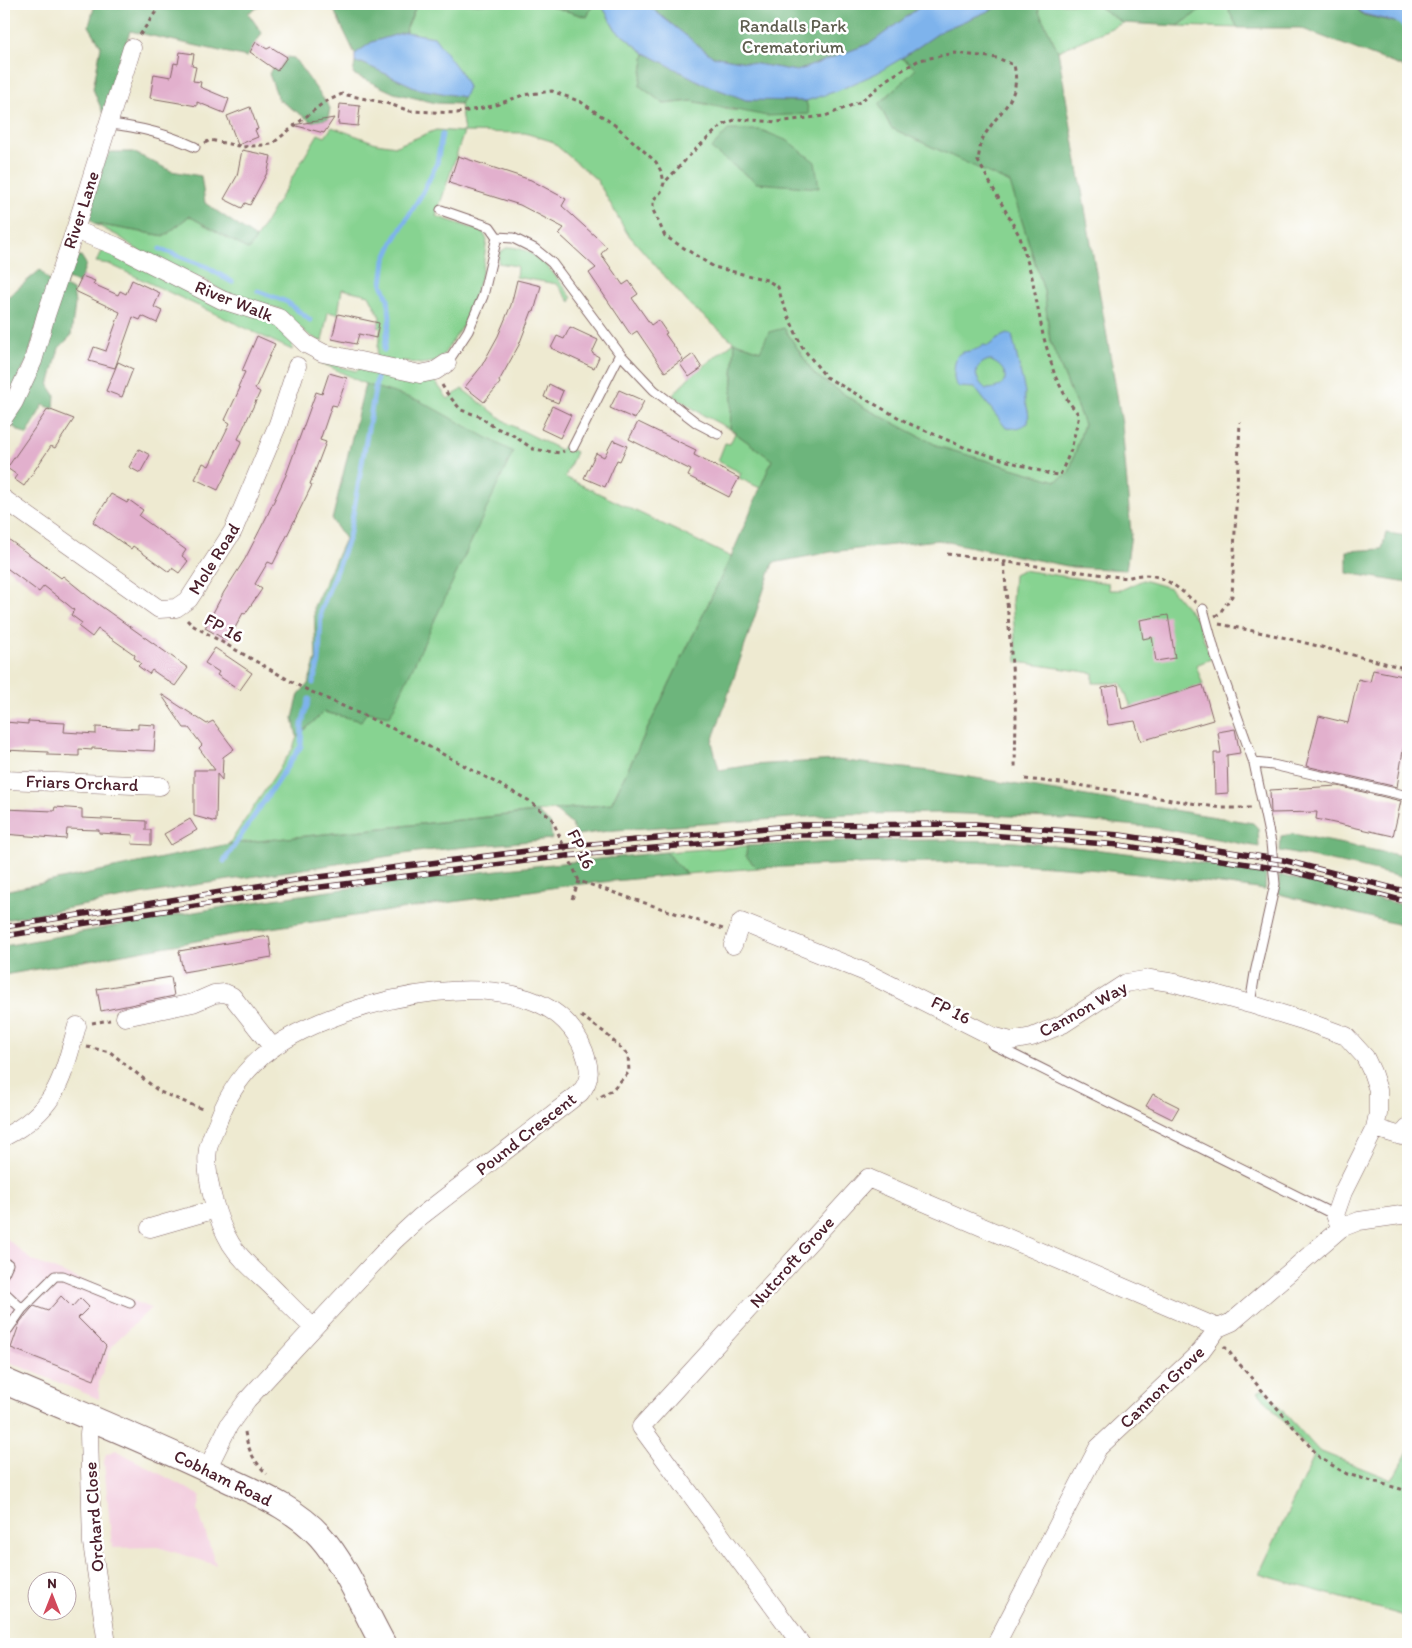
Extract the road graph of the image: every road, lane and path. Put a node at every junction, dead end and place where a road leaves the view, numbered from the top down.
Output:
1 (161, 4) edge
2 (132, 48) joint
3 (109, 124) junction
4 (195, 147) joint
5 (664, 183) junction
6 (441, 210) dead end
7 (75, 230) junction
8 (497, 237) junction
9 (620, 354) junction
10 (297, 366) dead end
11 (441, 367) junction
12 (4, 417) edge
13 (1240, 422) dead end
14 (718, 434) dead end
15 (573, 447) joint
16 (4, 499) edge
17 (947, 554) dead end
18 (1004, 563) junction
19 (176, 608) junction
20 (1203, 609) joint
21 (1206, 621) junction
22 (1408, 668) edge
23 (1254, 763) junction
24 (1015, 767) dead end
25 (1025, 778) dead end
26 (4, 780) edge
27 (160, 786) dead end
28 (1408, 796) edge
29 (1263, 808) junction
30 (579, 881) junction
31 (572, 899) dead end
32 (735, 939) joint
33 (1250, 1004) junction
34 (575, 1012) dead end
35 (125, 1017) joint
36 (77, 1026) joint
37 (992, 1036) junction
38 (72, 1044) junction
39 (273, 1048) junction
40 (590, 1103) dead end
41 (220, 1115) junction
42 (1375, 1128) junction
43 (1408, 1128) edge
44 (4, 1136) edge
45 (216, 1209) junction
46 (1408, 1214) edge
47 (1338, 1221) junction
48 (150, 1228) dead end
49 (8, 1264) dead end
50 (4, 1273) edge
51 (4, 1292) edge
52 (130, 1303) dead end
53 (22, 1309) junction
54 (313, 1327) junction
55 (1216, 1331) junction
56 (4, 1335) edge
57 (4, 1381) edge
58 (91, 1419) junction
59 (247, 1425) dead end
60 (207, 1469) junction
61 (268, 1475) dead end
62 (1408, 1491) edge
63 (108, 1644) edge
64 (383, 1644) edge
65 (801, 1644) edge
66 (996, 1644) edge

1 - 2 path
2 - 3 street, River Lane
3 - 4 lane
3 - 7 street, River Lane
4 - 5 path
5 - 5 path
6 - 8 lane
7 - 11 street, River Walk
7 - 12 street, River Lane
8 - 9 lane
8 - 11 lane
9 - 14 lane
9 - 15 lane
10 - 19 street, Mole Road
11 - 15 path
13 - 21 path
16 - 19 street, Mole Road
17 - 18 path
18 - 20 path
18 - 24 path
19 - 30 path, FP 16
20 - 21 lane
21 - 22 path
21 - 23 lane
23 - 28 lane
23 - 29 lane
25 - 29 path
26 - 27 street, Friars Orchard
29 - 33 lane
30 - 31 path
30 - 32 path, FP 16
32 - 37 street, Cannon Way
33 - 37 street, Cannon Way
33 - 42 street, Cannon Way
34 - 40 path
35 - 36 path
35 - 39 street
36 - 38 street
37 - 47 lane
38 - 41 path
38 - 44 street
39 - 41 street, Pound Crescent
39 - 54 street, Pound Crescent
41 - 45 street, Pound Crescent
42 - 43 street
42 - 47 street, Cannon Way
45 - 48 street
45 - 54 street, Pound Crescent
46 - 47 street, Cannon Grove
47 - 55 street, Cannon Grove
49 - 50 lane
51 - 53 lane
52 - 53 lane
53 - 56 lane
54 - 60 street, Pound Crescent
55 - 62 path
55 - 65 street, Nutcroft Grove
55 - 66 street, Cannon Grove
57 - 58 street, Cobham Road
58 - 60 street, Cobham Road
58 - 63 street, Orchard Close
59 - 61 path
60 - 64 street, Cobham Road

